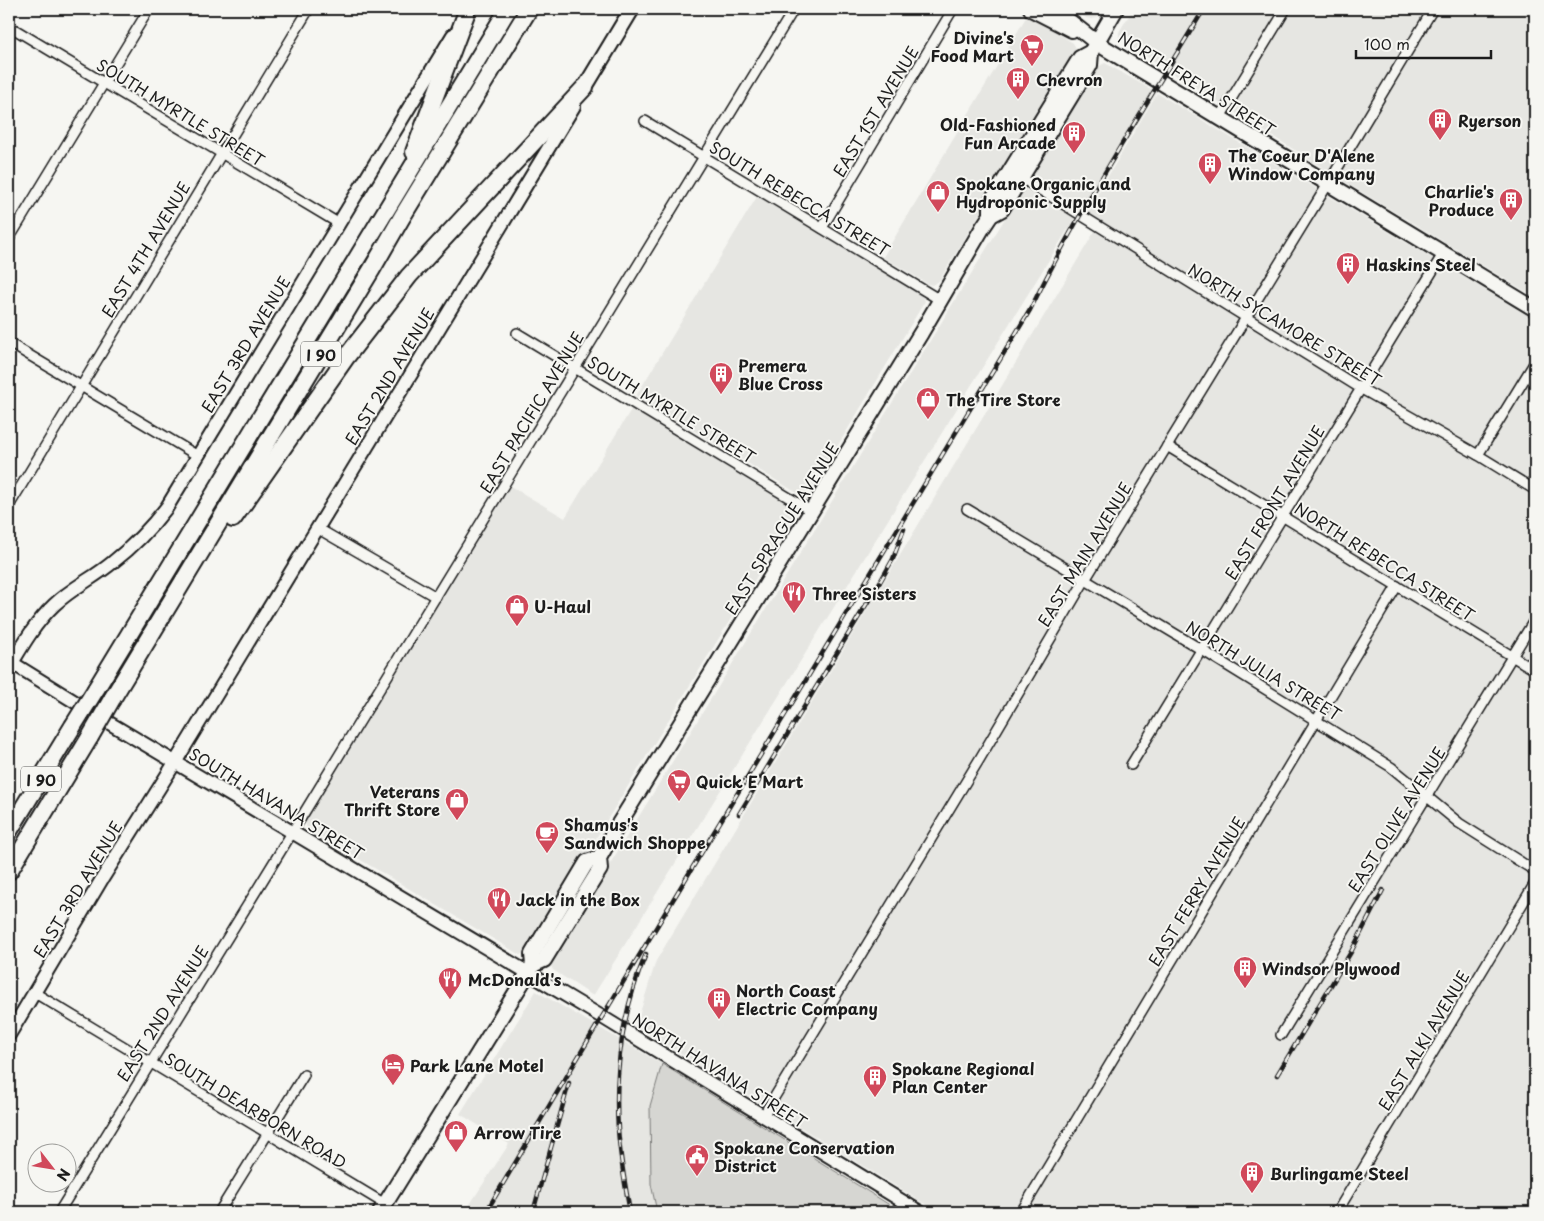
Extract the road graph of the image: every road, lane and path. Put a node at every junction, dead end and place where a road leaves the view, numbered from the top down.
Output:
1 (149, 9) edge
2 (309, 9) edge
3 (508, 9) edge
4 (529, 9) edge
5 (632, 9) edge
6 (794, 9) edge
7 (953, 9) edge
8 (1030, 9) edge
9 (1054, 9) edge
10 (1116, 9) edge
11 (1286, 9) edge
12 (1433, 9) edge
13 (464, 10) edge
14 (9, 26) edge
15 (1094, 47) junction
16 (104, 83) junction
17 (585, 87) junction
18 (1219, 119) junction
19 (645, 120) dead end
20 (221, 154) junction
21 (704, 157) junction
22 (1021, 178) junction
23 (1328, 184) junction
24 (399, 190) junction
25 (991, 215) junction
26 (338, 223) junction
27 (822, 228) junction
28 (9, 239) edge
29 (1443, 254) junction
30 (940, 300) junction
31 (1535, 309) edge
32 (1246, 318) junction
33 (517, 333) dead end
34 (9, 343) edge
35 (1535, 362) edge
36 (575, 367) junction
37 (81, 386) junction
38 (1360, 388) junction
39 (1167, 446) junction
40 (1478, 455) junction
41 (198, 456) junction
42 (1535, 490) edge
43 (9, 506) edge
44 (967, 509) dead end
45 (811, 511) junction
46 (1283, 516) junction
47 (317, 528) junction
48 (1085, 580) junction
49 (1397, 586) junction
50 (436, 598) junction
51 (1535, 619) edge
52 (1202, 650) junction
53 (138, 657) junction
54 (1513, 657) junction
55 (10, 664) edge
56 (1535, 670) edge
57 (1316, 720) junction
58 (176, 761) junction
59 (1131, 765) dead end
60 (1428, 796) junction
61 (9, 831) edge
62 (293, 831) junction
63 (9, 871) edge
64 (1535, 872) edge
65 (1535, 883) edge
66 (531, 969) junction
67 (35, 993) junction
68 (1281, 1034) dead end
69 (9, 1035) edge
70 (151, 1064) junction
71 (304, 1075) dead end
72 (763, 1116) junction
73 (268, 1134) junction
74 (383, 1208) edge
75 (59, 1212) edge
76 (220, 1212) edge
77 (920, 1212) edge
78 (1021, 1212) edge
79 (1336, 1212) edge

1 - 16 street
2 - 20 street, EAST 4TH AVENUE
3 - 24 highway, I 90
4 - 53 highway, I 90
5 - 17 main road, EAST 2ND AVENUE
6 - 21 street, EAST PACIFIC AVENUE
7 - 27 street, EAST 1ST AVENUE
8 - 15 main road
9 - 15 main road
10 - 15 main road, EAST SPRAGUE AVENUE
11 - 18 street
12 - 23 street, EAST MAIN AVENUE
13 - 24 highway
13 - 26 street, EAST 3RD AVENUE
14 - 16 street, SOUTH MYRTLE STREET
15 - 18 main road, NORTH FREYA STREET
15 - 22 main road, EAST SPRAGUE AVENUE
15 - 25 main road, EAST SPRAGUE AVENUE
16 - 20 street, SOUTH MYRTLE STREET
16 - 28 street
17 - 47 street, EAST 2ND AVENUE
17 - 53 highway
18 - 23 main road, NORTH FREYA STREET
19 - 21 street, SOUTH REBECCA STREET
20 - 26 street, SOUTH MYRTLE STREET
20 - 37 street, EAST 4TH AVENUE
21 - 27 street, SOUTH REBECCA STREET
21 - 36 street, EAST PACIFIC AVENUE
22 - 25 main road, EAST SPRAGUE AVENUE
22 - 32 street, NORTH SYCAMORE STREET
23 - 29 main road, NORTH FREYA STREET
23 - 32 street, EAST MAIN AVENUE
24 - 61 highway, I 90, bridge
25 - 30 main road, EAST SPRAGUE AVENUE
26 - 41 street, EAST 3RD AVENUE
27 - 30 street, SOUTH REBECCA STREET
29 - 31 main road, NORTH FREYA STREET
29 - 38 street, EAST FRONT AVENUE
30 - 45 main road, EAST SPRAGUE AVENUE
32 - 38 street, NORTH SYCAMORE STREET
32 - 39 street, EAST MAIN AVENUE
33 - 36 street, SOUTH MYRTLE STREET
34 - 37 street
35 - 40 street
36 - 45 street, SOUTH MYRTLE STREET
36 - 50 street, EAST PACIFIC AVENUE
37 - 41 street
37 - 43 street, EAST 4TH AVENUE
38 - 40 street, NORTH SYCAMORE STREET
38 - 46 street, EAST FRONT AVENUE
39 - 46 street, NORTH REBECCA STREET
39 - 48 street, EAST MAIN AVENUE
40 - 42 street, NORTH SYCAMORE STREET
41 - 55 street, EAST 3RD AVENUE
44 - 48 street, NORTH JULIA STREET
45 - 66 main road, EAST SPRAGUE AVENUE
46 - 49 street, NORTH REBECCA STREET
46 - 52 street, EAST FRONT AVENUE
47 - 50 street
47 - 58 street, EAST 2ND AVENUE
48 - 52 street, NORTH JULIA STREET
48 - 72 street, EAST MAIN AVENUE
49 - 54 street, NORTH REBECCA STREET
49 - 57 street, EAST FERRY AVENUE
50 - 62 street, EAST PACIFIC AVENUE
51 - 54 street, EAST OLIVE AVENUE
52 - 57 street, NORTH JULIA STREET
52 - 59 street, EAST FRONT AVENUE
53 - 63 highway, I 90, bridge
54 - 56 street, NORTH REBECCA STREET
54 - 60 street, EAST OLIVE AVENUE
55 - 58 street, SOUTH HAVANA STREET
57 - 60 street, NORTH JULIA STREET
57 - 78 street, EAST FERRY AVENUE
58 - 62 street, SOUTH HAVANA STREET
58 - 67 street, EAST 3RD AVENUE
60 - 64 street, NORTH JULIA STREET
60 - 68 street, EAST OLIVE AVENUE
62 - 66 street, SOUTH HAVANA STREET
62 - 70 street, EAST 2ND AVENUE
65 - 79 street, EAST ALKI AVENUE
66 - 72 street, NORTH HAVANA STREET
66 - 74 main road, EAST SPRAGUE AVENUE
67 - 69 street, EAST 3RD AVENUE
67 - 70 street, SOUTH DEARBORN ROAD
70 - 73 street, SOUTH DEARBORN ROAD
70 - 75 street, EAST 2ND AVENUE
71 - 73 street
72 - 77 street, NORTH HAVANA STREET
73 - 74 street, SOUTH DEARBORN ROAD
73 - 76 street

